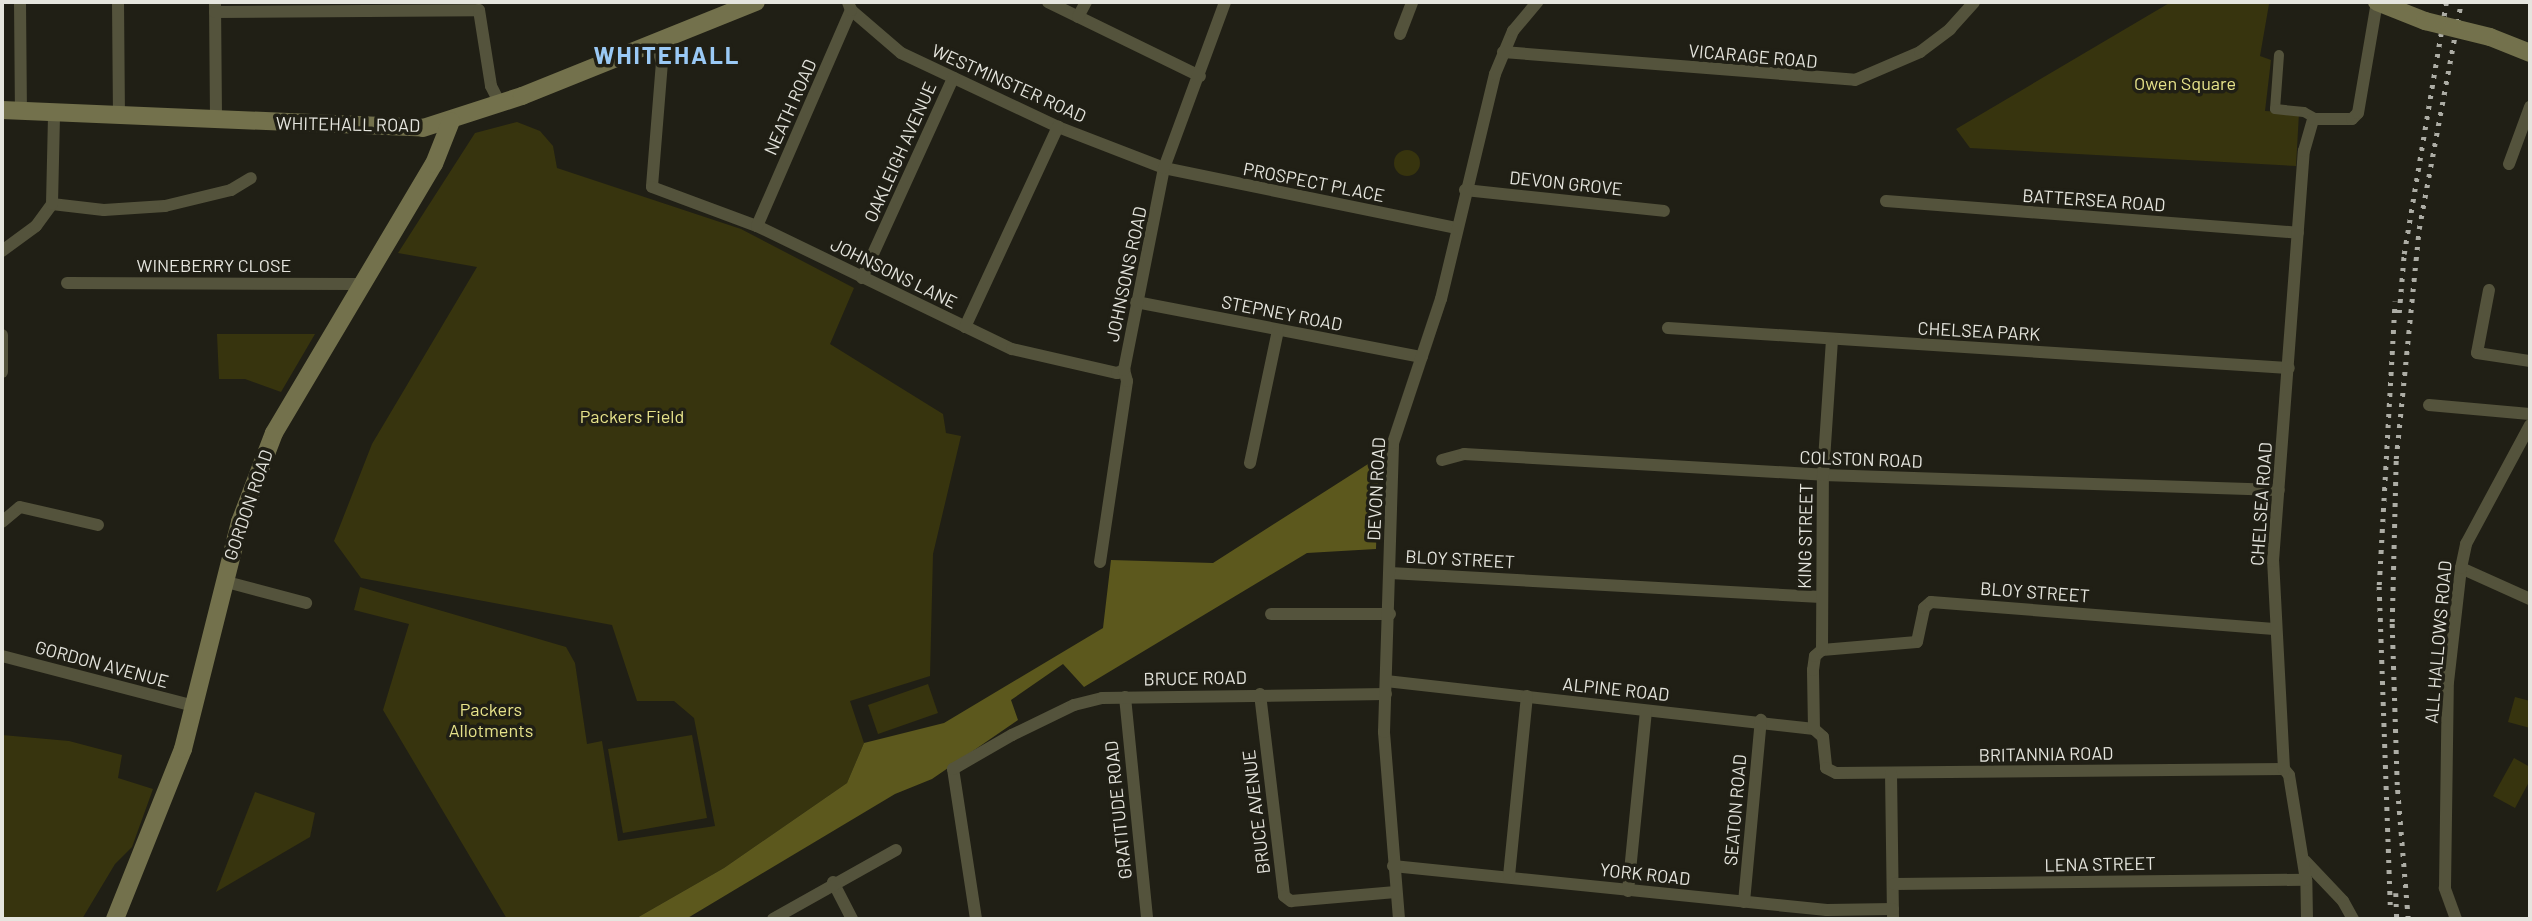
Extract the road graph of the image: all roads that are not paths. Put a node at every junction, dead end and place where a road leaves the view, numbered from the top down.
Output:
1 (20, 2) edge
2 (118, 2) edge
3 (756, 2) edge
4 (1048, 2) edge
5 (1086, 2) edge
6 (1225, 2) edge
7 (1412, 2) edge
8 (1536, 2) edge
9 (1974, 2) edge
10 (2377, 2) edge
11 (850, 6) edge
12 (215, 7) edge
13 (316, 8) edge
14 (1078, 17) junction
15 (1400, 34) dead end
16 (655, 41) junction
17 (1503, 52) junction
18 (2530, 52) edge
19 (2279, 55) dead end
20 (1200, 76) junction
21 (953, 78) junction
22 (500, 104) junction
23 (2530, 107) edge
24 (2, 110) edge
25 (21, 111) junction
26 (54, 113) junction
27 (118, 116) junction
28 (2315, 118) junction
29 (216, 120) junction
30 (451, 121) junction
31 (1058, 127) junction
32 (2510, 164) dead end
33 (1164, 168) junction
34 (251, 178) dead end
35 (1465, 190) junction
36 (1886, 201) dead end
37 (52, 204) junction
38 (1664, 211) dead end
39 (757, 226) junction
40 (1457, 228) junction
41 (2298, 233) junction
42 (2, 251) edge
43 (862, 278) junction
44 (67, 283) dead end
45 (360, 284) junction
46 (2489, 290) dead end
47 (1136, 302) junction
48 (965, 327) junction
49 (1668, 328) dead end
50 (1278, 330) junction
51 (2, 335) edge
52 (1832, 340) junction
53 (1422, 357) junction
54 (2530, 361) edge
55 (2288, 368) junction
56 (1124, 370) junction
57 (2, 372) edge
58 (2429, 404) dead end
59 (2530, 414) edge
60 (2530, 425) edge
61 (2526, 440) edge
62 (1443, 460) dead end
63 (1250, 463) dead end
64 (1823, 475) junction
65 (2279, 490) junction
66 (2, 522) edge
67 (99, 525) dead end
68 (1100, 562) dead end
69 (2461, 568) junction
70 (1390, 573) junction
71 (223, 581) junction
72 (1821, 597) junction
73 (2530, 598) edge
74 (306, 603) dead end
75 (1271, 614) dead end
76 (1390, 614) junction
77 (2274, 629) junction
78 (1822, 650) junction
79 (2, 656) edge
80 (1386, 688) junction
81 (1260, 694) junction
82 (1527, 696) junction
83 (1125, 697) junction
84 (194, 706) junction
85 (1646, 711) junction
86 (1761, 720) junction
87 (1814, 729) junction
88 (2284, 769) junction
89 (1891, 773) junction
90 (896, 850) dead end
91 (1393, 866) junction
92 (1509, 876) junction
93 (2313, 880) junction
94 (833, 882) junction
95 (1894, 884) junction
96 (1628, 891) junction
97 (1396, 892) junction
98 (2335, 892) junction
99 (2306, 898) junction
100 (1744, 902) junction
101 (1893, 914) edge
102 (1827, 915) edge
103 (115, 919) edge
104 (773, 919) edge
105 (852, 919) edge
106 (976, 919) edge
107 (1147, 919) edge
108 (1399, 919) edge
109 (2307, 919) edge
110 (2353, 919) edge
111 (2456, 919) edge

1 - 25 street
2 - 27 street
3 - 16 main road, WHITEHALL ROAD
4 - 14 street
5 - 14 street
6 - 20 street, JOHNSONS ROAD
7 - 15 street
8 - 17 street, DEVON ROAD
9 - 17 street, VICARAGE ROAD
10 - 18 main road, bridge
10 - 28 street
11 - 21 street, WESTMINSTER ROAD
11 - 39 street, NEATH ROAD
12 - 13 street
12 - 29 street
13 - 22 street
14 - 20 street
16 - 22 main road, WHITEHALL ROAD
16 - 39 street, JOHNSONS LANE
17 - 35 street, DEVON ROAD
19 - 28 street
20 - 33 street, JOHNSONS ROAD
21 - 31 street, WESTMINSTER ROAD
21 - 43 street, OAKLEIGH AVENUE
22 - 30 main road, WHITEHALL ROAD
23 - 32 street
24 - 25 main road, WHITEHALL ROAD
25 - 26 main road, WHITEHALL ROAD
26 - 27 main road, WHITEHALL ROAD
26 - 37 street
27 - 29 main road, WHITEHALL ROAD
28 - 41 street, CHELSEA ROAD
29 - 30 main road, WHITEHALL ROAD
30 - 45 main road, GORDON ROAD
31 - 33 street, WESTMINSTER ROAD
31 - 48 street
33 - 40 street, PROSPECT PLACE
33 - 47 street, JOHNSONS ROAD
34 - 37 street
35 - 38 street, DEVON GROVE
35 - 40 street, DEVON ROAD
36 - 41 street, BATTERSEA ROAD
37 - 42 street
39 - 43 street, JOHNSONS LANE
40 - 53 street, DEVON ROAD
41 - 55 street, CHELSEA ROAD
43 - 48 street, JOHNSONS LANE
44 - 45 street, WINEBERRY CLOSE
45 - 71 main road, GORDON ROAD
46 - 54 street
47 - 50 street, STEPNEY ROAD
47 - 56 street, JOHNSONS ROAD
48 - 56 street, JOHNSONS LANE
49 - 52 street, CHELSEA PARK
50 - 53 street, STEPNEY ROAD
50 - 63 street
51 - 57 street
52 - 55 street, CHELSEA PARK
52 - 64 street, KING STREET
53 - 70 street, DEVON ROAD
55 - 65 street, CHELSEA ROAD
56 - 68 street, JOHNSONS ROAD
58 - 59 street
60 - 61 street, ALL HALLOWS ROAD
61 - 69 street, ALL HALLOWS ROAD
62 - 64 street, COLSTON ROAD
64 - 65 street, COLSTON ROAD
64 - 72 street, KING STREET
65 - 77 street, CHELSEA ROAD
66 - 67 street
69 - 73 street
69 - 111 street, ALL HALLOWS ROAD
70 - 72 street, BLOY STREET
70 - 76 street, DEVON ROAD
71 - 74 street
71 - 84 main road, GORDON ROAD
72 - 78 street, KING STREET
75 - 76 street
76 - 80 street, DEVON ROAD
77 - 78 street, BLOY STREET
77 - 88 street, CHELSEA ROAD
78 - 87 street, KING STREET
79 - 84 street, GORDON AVENUE
80 - 81 street, BRUCE ROAD
80 - 82 street, ALPINE ROAD
80 - 91 street, DEVON ROAD
81 - 83 street, BRUCE ROAD
81 - 97 street, BRUCE AVENUE
82 - 85 street, ALPINE ROAD
82 - 92 street
83 - 106 street, BRUCE ROAD
83 - 107 street, GRATITUDE ROAD
84 - 103 main road, GORDON ROAD
85 - 86 street, ALPINE ROAD
85 - 96 street
86 - 87 street, ALPINE ROAD
86 - 100 street, SEATON ROAD
87 - 89 street, BRITANNIA ROAD
88 - 89 street, BRITANNIA ROAD
88 - 93 street, CHELSEA ROAD
89 - 95 street
90 - 94 street
91 - 92 street, YORK ROAD
91 - 97 street, DEVON ROAD
92 - 96 street, YORK ROAD
93 - 95 street, LENA STREET
93 - 98 street
93 - 99 street, CHELSEA ROAD
94 - 104 street
94 - 105 street
95 - 101 street
96 - 100 street, YORK ROAD
97 - 108 street, DEVON ROAD
98 - 99 street
98 - 110 street
99 - 109 street, CHELSEA ROAD
100 - 102 street, YORK ROAD
101 - 102 street, YORK ROAD

